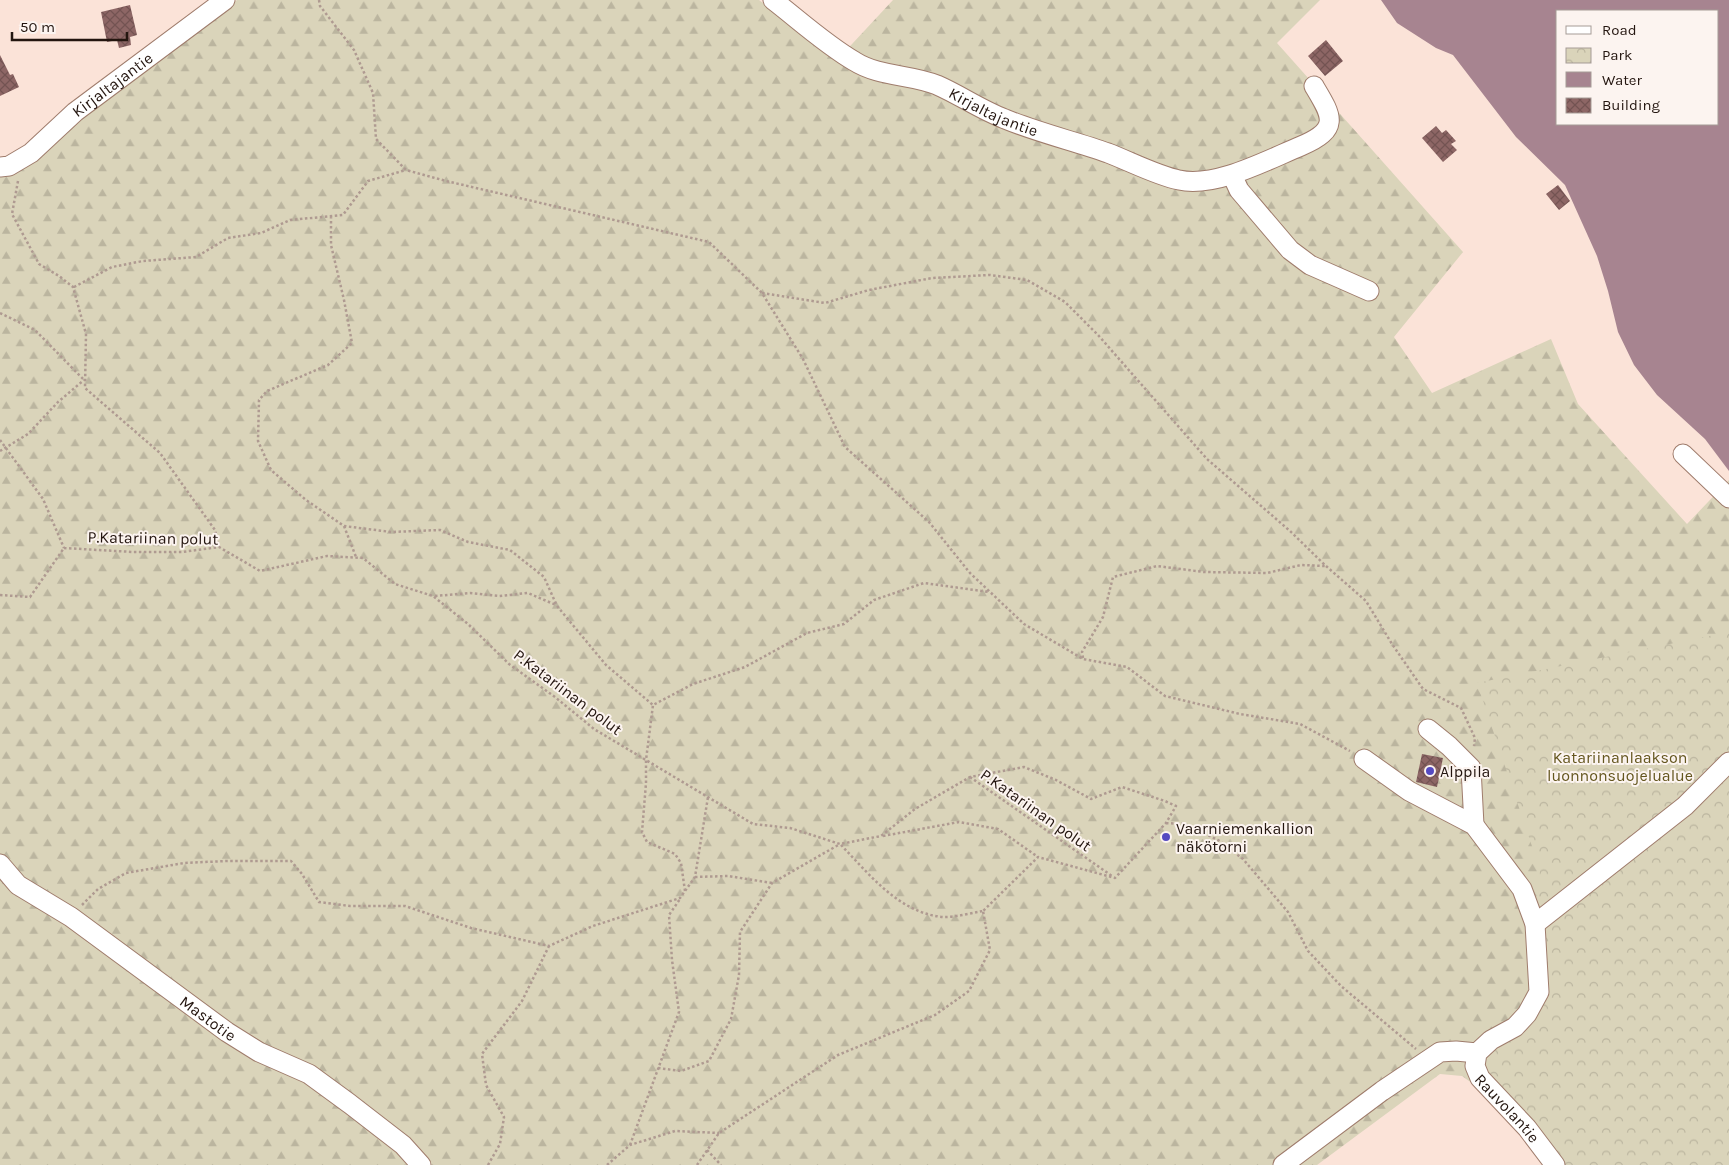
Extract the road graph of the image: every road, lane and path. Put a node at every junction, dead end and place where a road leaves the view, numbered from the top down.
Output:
1 (225, 0) edge
2 (319, 0) edge
3 (773, 0) edge
4 (1314, 86) dead end
5 (21, 159) junction
6 (0, 167) edge
7 (406, 170) junction
8 (1232, 175) junction
9 (331, 216) junction
10 (73, 287) junction
11 (1370, 291) dead end
12 (762, 292) junction
13 (0, 312) edge
14 (84, 380) junction
15 (0, 440) edge
16 (6, 448) junction
17 (0, 451) edge
18 (1683, 454) dead end
19 (1729, 498) edge
20 (344, 526) junction
21 (219, 547) junction
22 (64, 548) junction
23 (356, 557) junction
24 (1326, 566) junction
25 (990, 592) junction
26 (0, 594) edge
27 (433, 596) junction
28 (557, 606) junction
29 (1083, 659) junction
30 (652, 705) junction
31 (1428, 729) dead end
32 (1364, 759) joint
33 (646, 760) junction
34 (1729, 762) edge
35 (1471, 768) junction
36 (970, 777) junction
37 (708, 797) junction
38 (1166, 823) junction
39 (1474, 825) junction
40 (881, 836) junction
41 (840, 844) junction
42 (1038, 857) junction
43 (0, 864) edge
44 (695, 877) junction
45 (1115, 878) junction
46 (772, 883) junction
47 (685, 891) junction
48 (680, 898) junction
49 (983, 911) junction
50 (71, 917) junction
51 (1535, 924) junction
52 (549, 946) junction
53 (1409, 1043) dead end
54 (1477, 1053) junction
55 (658, 1068) junction
56 (719, 1133) junction
57 (630, 1145) junction
58 (707, 1150) junction
59 (421, 1165) edge
60 (488, 1165) edge
61 (607, 1165) edge
62 (697, 1165) edge
63 (721, 1165) edge
64 (1283, 1165) edge
65 (1555, 1165) edge

1 - 5 street, Kirjaltajantie
2 - 7 path
3 - 8 street, Kirjaltajantie
4 - 8 street, Kirjaltajantie
5 - 6 street, Kirjaltajantie
5 - 10 path
7 - 9 path
7 - 12 path
8 - 11 street
9 - 10 path
9 - 20 path
10 - 14 path
12 - 24 path
12 - 25 path
13 - 14 path
14 - 16 path
14 - 21 path
15 - 16 path
16 - 17 path
16 - 22 path
18 - 19 street
20 - 23 path
20 - 28 path
21 - 22 path, P.Katariinan polut
21 - 23 path, P.Katariinan polut
22 - 26 path, P.Katariinan polut
23 - 27 path, P.Katariinan polut
24 - 29 path
24 - 35 path
25 - 29 path
25 - 30 path
27 - 28 path
27 - 33 path, P.Katariinan polut
28 - 30 path
29 - 32 path
30 - 33 path
31 - 35 street
32 - 39 street
33 - 37 path, P.Katariinan polut
33 - 47 path
34 - 51 street
35 - 39 street
36 - 38 path
36 - 40 path, P.Katariinan polut
36 - 45 path, P.Katariinan polut
37 - 41 path, P.Katariinan polut
37 - 44 path
38 - 45 path
38 - 53 path
39 - 51 street, Rauvolantie
40 - 41 path, P.Katariinan polut
40 - 42 path, P.Katariinan polut
41 - 46 path
41 - 49 path
42 - 45 path, P.Katariinan polut
42 - 49 path
43 - 50 street, Mastotie
44 - 46 path
44 - 47 path
46 - 55 path
47 - 48 path
48 - 52 path
48 - 55 path
49 - 56 path
50 - 52 path
50 - 59 street, Mastotie
51 - 54 street, Rauvolantie
52 - 60 path
54 - 64 street
54 - 65 street, Rauvolantie
55 - 57 path
56 - 57 path
56 - 58 path
57 - 61 path
58 - 62 path
58 - 63 path

